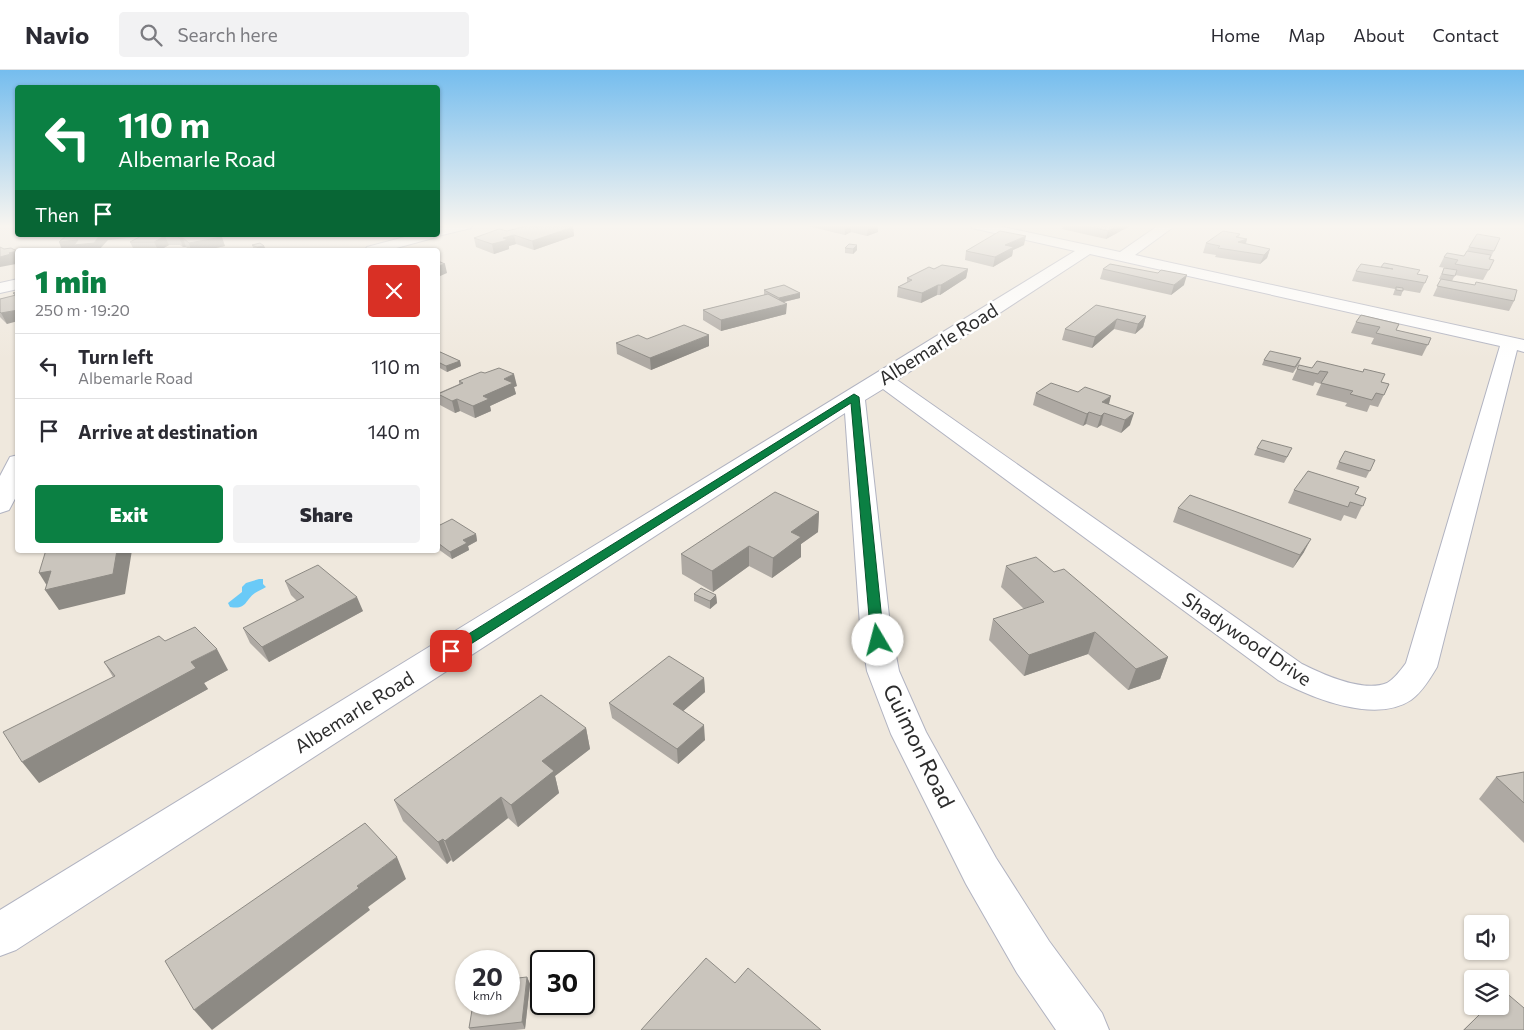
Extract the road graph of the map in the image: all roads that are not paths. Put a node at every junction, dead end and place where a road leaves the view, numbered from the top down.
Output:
1 (1056, 270) edge
2 (1180, 270) edge
3 (15, 285) edge
4 (0, 288) edge
5 (1517, 345) edge
6 (883, 379) junction
7 (854, 397) junction
8 (15, 469) edge
9 (0, 505) edge
10 (0, 934) edge
11 (1085, 1030) edge

1 - 6 street, Albemarle Road
2 - 5 street
3 - 4 street
5 - 6 street, Shadywood Drive
6 - 7 street, Albemarle Road
7 - 10 street, Albemarle Road
7 - 11 street, Guimon Road
8 - 9 street

